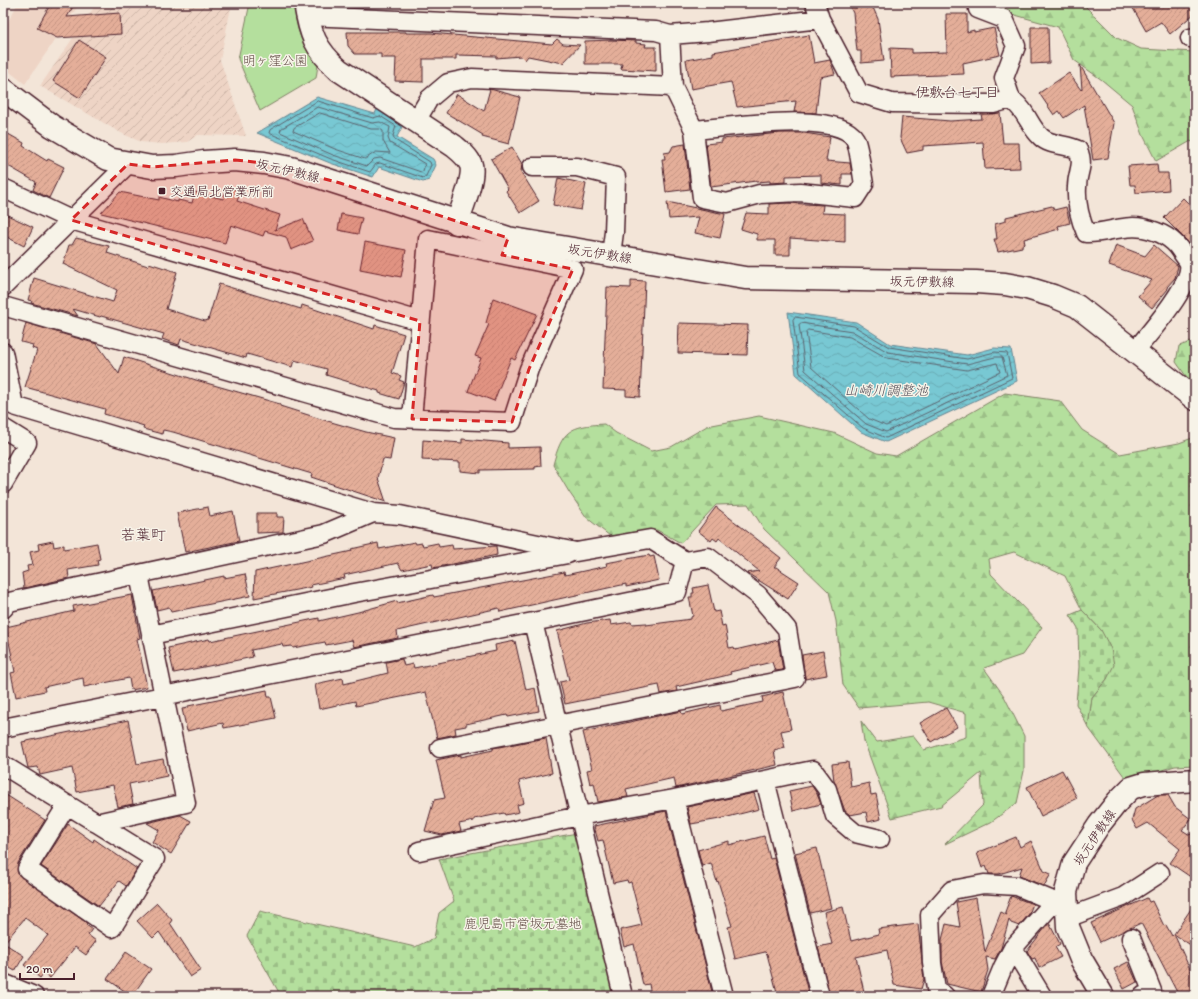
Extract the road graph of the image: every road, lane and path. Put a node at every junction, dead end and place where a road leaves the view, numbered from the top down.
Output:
1 (978, 9) dead end
2 (306, 10) edge
3 (818, 11) edge
4 (670, 35) junction
5 (673, 87) junction
6 (3, 89) edge
7 (1011, 99) junction
8 (416, 121) junction
9 (694, 130) junction
10 (128, 164) junction
11 (532, 167) dead end
12 (3, 188) edge
13 (71, 220) junction
14 (457, 223) junction
15 (505, 247) junction
16 (611, 255) junction
17 (3, 287) edge
18 (3, 306) edge
19 (420, 321) junction
20 (1135, 351) junction
21 (3, 352) edge
22 (1195, 400) edge
23 (412, 418) junction
24 (3, 428) edge
25 (3, 484) edge
26 (373, 513) junction
27 (576, 552) junction
28 (685, 561) junction
29 (138, 575) junction
30 (3, 609) edge
31 (533, 622) junction
32 (151, 635) junction
33 (162, 695) junction
34 (556, 724) junction
35 (3, 728) edge
36 (440, 748) dead end
37 (3, 765) edge
38 (765, 780) junction
39 (1195, 780) edge
40 (674, 799) junction
41 (67, 805) junction
42 (579, 816) junction
43 (96, 823) junction
44 (880, 839) dead end
45 (420, 851) dead end
46 (1160, 873) dead end
47 (1062, 908) junction
48 (1131, 938) dead end
49 (1014, 948) junction
50 (3, 983) edge
51 (34, 996) edge
52 (623, 996) edge
53 (724, 996) edge
54 (820, 996) edge
55 (945, 996) edge
56 (991, 996) edge
57 (1042, 996) edge
58 (1103, 996) edge
59 (1142, 996) edge

1 - 7 street
2 - 4 street
2 - 8 main road
3 - 4 street
3 - 7 street
4 - 5 street
5 - 8 street
5 - 9 street
6 - 10 main road, 坂元伊敷線
7 - 20 street
8 - 14 main road
9 - 9 street
10 - 13 street
10 - 14 main road, 坂元伊敷線
11 - 16 street
12 - 13 street
13 - 17 street
13 - 19 street
14 - 15 main road, 坂元伊敷線
15 - 16 main road, 坂元伊敷線
15 - 19 street
15 - 23 street
16 - 20 main road, 坂元伊敷線
18 - 23 street
19 - 23 street
20 - 22 main road, 坂元伊敷線
21 - 26 street
24 - 25 street
26 - 27 street
26 - 29 street
27 - 28 street
27 - 32 street
28 - 31 street
28 - 34 street
29 - 30 street
29 - 32 street
31 - 33 street
31 - 34 street
32 - 33 street
33 - 35 street
33 - 43 street
34 - 36 street
34 - 42 street
37 - 41 street
38 - 40 street
38 - 44 street
38 - 54 street
39 - 47 main road, 坂元伊敷線
40 - 42 street
40 - 53 street
41 - 43 street
41 - 43 street
42 - 45 street
42 - 52 street
46 - 47 street
47 - 49 street
47 - 55 street
47 - 58 main road, 坂元伊敷線
48 - 59 street
49 - 56 street
49 - 57 street
50 - 51 street

